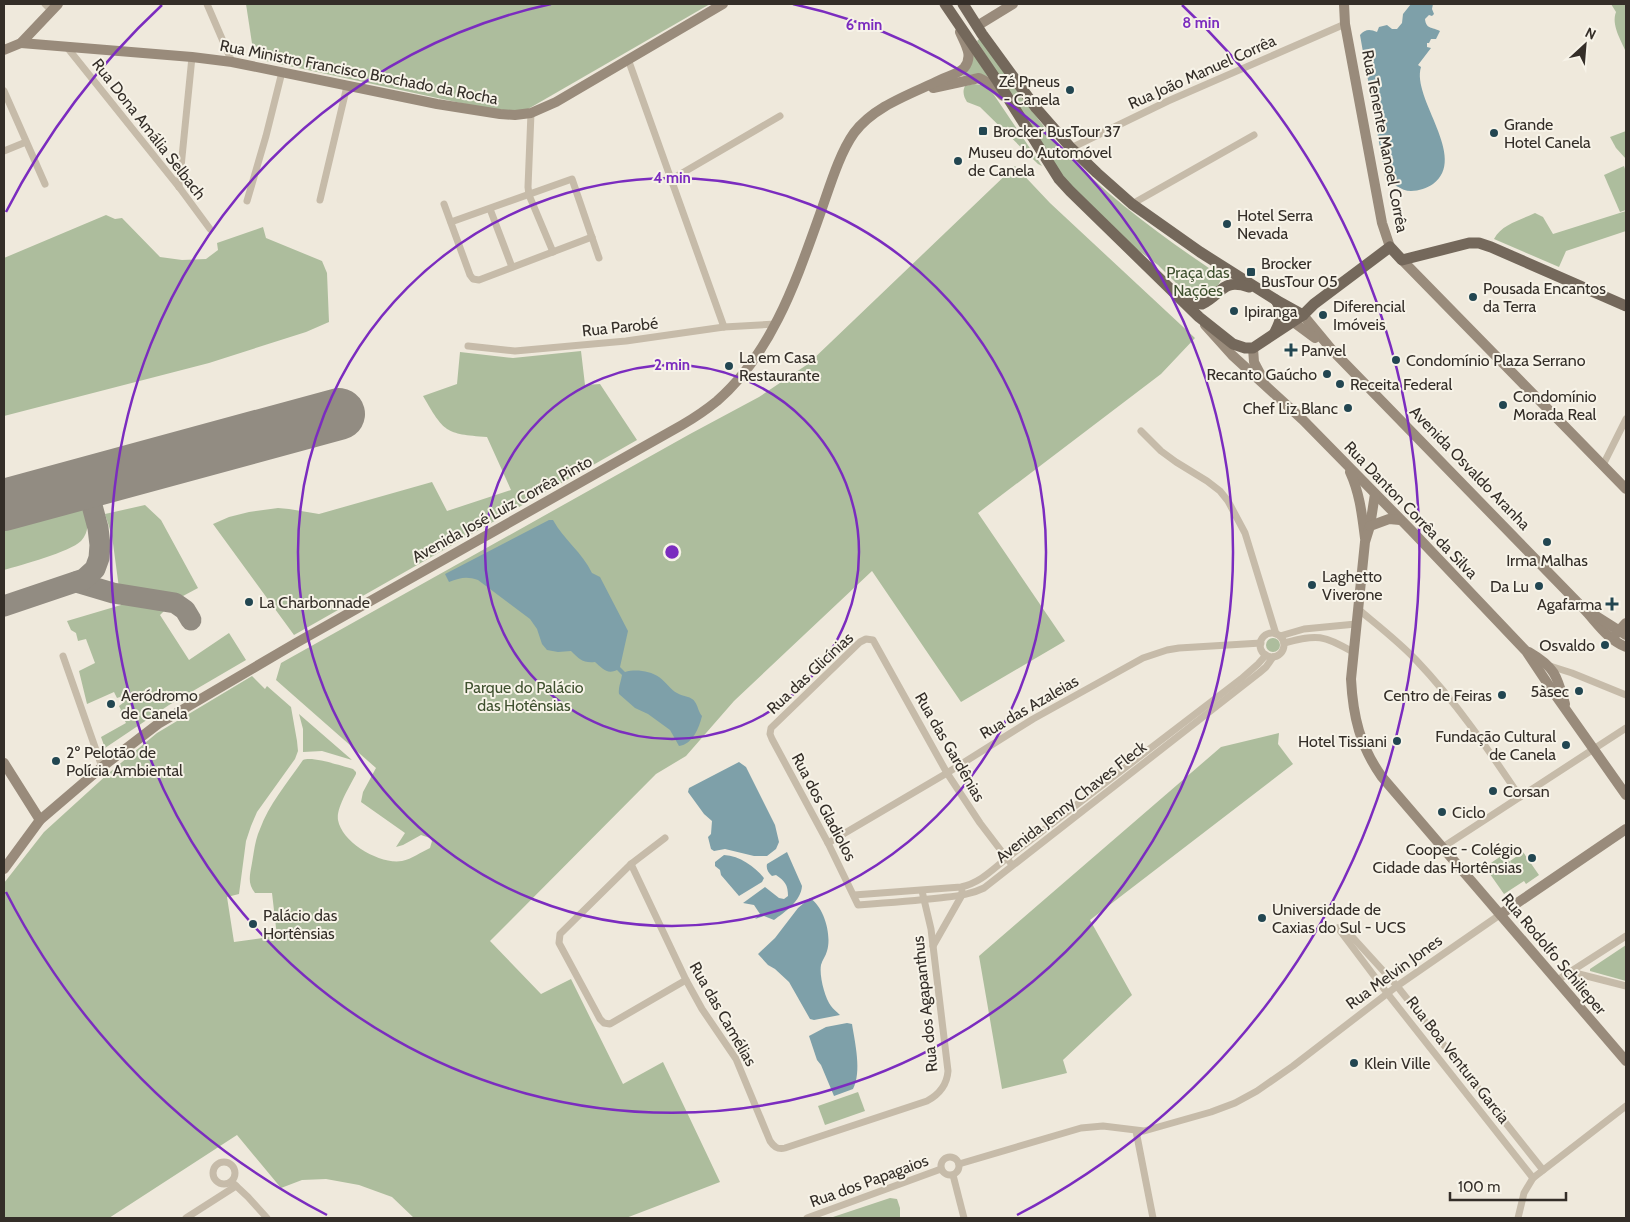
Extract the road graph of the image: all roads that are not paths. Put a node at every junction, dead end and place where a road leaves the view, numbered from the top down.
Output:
1 (207, 4) edge
2 (723, 4) edge
3 (944, 4) edge
4 (952, 4) edge
5 (963, 4) edge
6 (1013, 4) edge
7 (1344, 4) edge
8 (52, 6) edge
9 (955, 19) junction
10 (1346, 24) junction
11 (977, 26) junction
12 (20, 43) junction
13 (66, 46) junction
14 (4, 50) edge
15 (192, 57) junction
16 (628, 59) junction
17 (232, 62) junction
18 (282, 72) junction
19 (347, 86) junction
20 (4, 91) edge
21 (915, 92) junction
22 (1012, 105) junction
23 (531, 113) junction
24 (780, 116) dead end
25 (1254, 135) dead end
26 (26, 142) junction
27 (1071, 148) junction
28 (4, 151) edge
29 (672, 180) junction
30 (45, 184) dead end
31 (179, 187) junction
32 (530, 195) junction
33 (320, 200) dead end
34 (247, 201) dead end
35 (444, 204) dead end
36 (1132, 204) junction
37 (490, 209) junction
38 (451, 222) junction
39 (210, 229) dead end
40 (592, 237) junction
41 (1390, 248) junction
42 (553, 252) junction
43 (1200, 252) junction
44 (599, 258) dead end
45 (1402, 260) junction
46 (512, 267) junction
47 (1156, 275) junction
48 (1223, 288) junction
49 (1260, 290) junction
50 (1212, 298) junction
51 (1276, 300) junction
52 (1626, 306) edge
53 (1302, 315) junction
54 (1198, 317) junction
55 (1292, 322) junction
56 (776, 324) junction
57 (724, 327) junction
58 (1275, 332) junction
59 (468, 346) dead end
60 (1253, 348) junction
61 (1332, 350) junction
62 (1272, 392) junction
63 (1626, 419) edge
64 (1141, 430) dead end
65 (1346, 465) junction
66 (1603, 465) junction
67 (1626, 489) edge
68 (1375, 494) junction
69 (1400, 520) junction
70 (1370, 526) junction
71 (1365, 542) junction
72 (1358, 608) junction
73 (1584, 609) junction
74 (1626, 623) edge
75 (1356, 624) junction
76 (1622, 633) edge
77 (1278, 635) junction
78 (870, 639) joint
79 (1261, 643) junction
80 (1284, 644) junction
81 (1622, 644) edge
82 (1526, 651) junction
83 (1353, 652) junction
84 (1266, 655) junction
85 (63, 656) dead end
86 (1273, 657) junction
87 (1535, 663) junction
88 (1550, 666) junction
89 (1626, 696) edge
90 (1567, 709) junction
91 (1626, 728) edge
92 (771, 731) joint
93 (1594, 749) junction
94 (4, 763) edge
95 (102, 767) junction
96 (946, 772) junction
97 (1626, 795) edge
98 (1520, 798) junction
99 (40, 820) junction
100 (1626, 830) edge
101 (665, 838) dead end
102 (828, 843) junction
103 (1443, 847) junction
104 (1007, 858) junction
105 (630, 864) junction
106 (1012, 865) junction
107 (4, 869) edge
108 (922, 891) junction
109 (962, 891) junction
110 (854, 895) junction
111 (924, 900) junction
112 (858, 905) joint
113 (1501, 914) junction
114 (1626, 936) edge
115 (933, 946) junction
116 (1571, 972) junction
117 (686, 980) junction
118 (1556, 981) junction
119 (1397, 986) junction
120 (1626, 986) edge
121 (1387, 993) junction
122 (1626, 1061) edge
123 (1626, 1106) edge
124 (1136, 1131) junction
125 (778, 1149) joint
126 (1527, 1149) junction
127 (1517, 1156) junction
128 (959, 1164) junction
129 (941, 1169) junction
130 (1543, 1170) junction
131 (953, 1175) junction
132 (1533, 1178) junction
133 (186, 1218) edge
134 (267, 1218) edge
135 (807, 1218) edge
136 (964, 1218) edge
137 (1153, 1218) edge
138 (1518, 1218) edge

1 - 17 street
2 - 16 street, Rua Ministro Francisco Brochado da Rocha
3 - 9 main road
4 - 11 main road
5 - 11 main road, Avenida Osvaldo Aranha
6 - 11 street
7 - 10 street, Rua Tenente Manoel Corrêa
8 - 12 street
9 - 21 street, Avenida José Luiz Corrêa Pinto
9 - 22 main road
10 - 27 street, Rua João Manuel Corrêa
10 - 41 street, Rua Tenente Manoel Corrêa
11 - 27 main road, Avenida Osvaldo Aranha
12 - 13 street, Rua Ministro Francisco Brochado da Rocha
12 - 14 street
13 - 15 street, Rua Ministro Francisco Brochado da Rocha
13 - 31 street, Rua Dona Amália Selbach
15 - 17 street, Rua Ministro Francisco Brochado da Rocha
15 - 31 street
16 - 23 street, Rua Ministro Francisco Brochado da Rocha
16 - 29 street
17 - 18 street, Rua Ministro Francisco Brochado da Rocha
18 - 19 street, Rua Ministro Francisco Brochado da Rocha
18 - 34 street
19 - 23 street, Rua Ministro Francisco Brochado da Rocha
19 - 33 street
20 - 26 street
21 - 22 street, Avenida José Luiz Corrêa Pinto
21 - 56 street, Avenida José Luiz Corrêa Pinto
22 - 47 main road
23 - 32 street
24 - 29 street
25 - 36 street
26 - 28 street
26 - 30 street
27 - 36 main road, Avenida Osvaldo Aranha
29 - 57 street
31 - 39 street, Rua Dona Amália Selbach
32 - 37 street
32 - 40 street
32 - 42 street
35 - 38 street
36 - 43 main road, Avenida Osvaldo Aranha
37 - 38 street
37 - 46 street
38 - 46 street
40 - 42 street
40 - 44 street
41 - 45 main road, Rua Tenente Manoel Corrêa
41 - 53 main road
42 - 46 street
43 - 48 main road
43 - 49 main road, Avenida Osvaldo Aranha
45 - 52 main road
45 - 66 street, Rua Tenente Manoel Corrêa
47 - 50 main road
47 - 54 main road
48 - 49 main road
48 - 50 main road
49 - 51 main road, Avenida Osvaldo Aranha
50 - 54 main road
51 - 53 main road, Avenida Osvaldo Aranha
51 - 58 main road
53 - 55 main road
53 - 61 street, Avenida Osvaldo Aranha
54 - 60 main road
54 - 62 street, Rua Danton Corrêa da Silva
55 - 58 main road
55 - 61 street, Avenida Osvaldo Aranha
56 - 57 street, Rua Parobé
56 - 95 street, Avenida José Luiz Corrêa Pinto
57 - 59 street, Rua Parobé
58 - 60 main road
60 - 62 street, Rua Danton Corrêa da Silva
61 - 73 street, Avenida Osvaldo Aranha
62 - 65 street, Rua Danton Corrêa da Silva
63 - 66 street
64 - 77 street
65 - 68 street, Rua Danton Corrêa da Silva
65 - 71 street, Rua Rodolfo Schilieper
66 - 67 street, Rua Tenente Manoel Corrêa
68 - 69 street, Rua Danton Corrêa da Silva
68 - 70 street, Rua Rodolfo Schilieper
69 - 70 street
69 - 82 street, Rua Danton Corrêa da Silva
70 - 71 street, Rua Rodolfo Schilieper
71 - 72 street, Rua Rodolfo Schilieper
72 - 75 street, Rua Rodolfo Schilieper
72 - 98 street
73 - 76 street, Avenida Osvaldo Aranha
73 - 81 street, Avenida Osvaldo Aranha
74 - 76 street
75 - 77 street
75 - 83 street, Rua Rodolfo Schilieper
76 - 81 street
77 - 79 street
77 - 80 street
78 - 92 street, Rua das Glicínias
78 - 96 street, Rua das Gardênias
79 - 84 street
79 - 96 street, Rua das Azaleias
80 - 83 street
80 - 86 street
82 - 87 street, Rua Danton Corrêa da Silva
82 - 88 street, Rua Danton Corrêa da Silva
83 - 103 street, Rua Rodolfo Schilieper
84 - 86 street
84 - 104 street, Avenida Jenny Chaves Fleck
85 - 95 street
86 - 106 street, Avenida Jenny Chaves Fleck
87 - 88 street
87 - 90 street, Rua Danton Corrêa da Silva
88 - 89 street
88 - 90 street, Rua Danton Corrêa da Silva
90 - 93 street, Rua Danton Corrêa da Silva
91 - 93 street
92 - 102 street, Rua dos Gladiolos
93 - 97 street, Rua Danton Corrêa da Silva
93 - 98 street
94 - 99 street
95 - 99 street, Avenida José Luiz Corrêa Pinto
96 - 102 street, Rua das Azaleias
96 - 104 street, Rua das Gardênias
98 - 103 street
99 - 107 street, Avenida José Luiz Corrêa Pinto
100 - 113 street, Rua Melvin Jones
101 - 105 street
102 - 110 street, Rua dos Gladiolos
103 - 113 street, Rua Rodolfo Schilieper
104 - 106 street, Rua das Gardênias
104 - 109 street, Avenida Jenny Chaves Fleck
105 - 117 street, Rua das Camélias
105 - 117 street
106 - 109 street, Avenida Jenny Chaves Fleck
108 - 109 street, Avenida Jenny Chaves Fleck
108 - 110 street, Avenida Jenny Chaves Fleck
108 - 111 street, Rua dos Agapanthus
109 - 111 street, Avenida Jenny Chaves Fleck
109 - 115 street
110 - 112 street, Rua dos Gladiolos
111 - 112 street, Avenida Jenny Chaves Fleck
111 - 115 street, Rua dos Agapanthus
113 - 118 street, Rua Rodolfo Schilieper
113 - 119 street, Rua Melvin Jones
114 - 116 street
115 - 125 street, Rua dos Agapanthus
116 - 118 street
116 - 120 street
117 - 125 street, Rua das Camélias
118 - 122 street, Rua Rodolfo Schilieper
119 - 121 street, Rua Melvin Jones
119 - 121 street, Rua Boa Ventura Garcia
119 - 126 street, Rua Boa Ventura Garcia
121 - 124 street, Rua Melvin Jones
121 - 127 street, Rua Boa Ventura Garcia
123 - 130 street
124 - 128 street
124 - 137 street
126 - 127 street
126 - 130 street, Rua Boa Ventura Garcia
127 - 132 street, Rua Boa Ventura Garcia
128 - 129 street
128 - 131 street
129 - 131 street
129 - 135 street, Rua dos Papagaios
130 - 132 street
131 - 136 street
132 - 138 street
133 - 134 street

